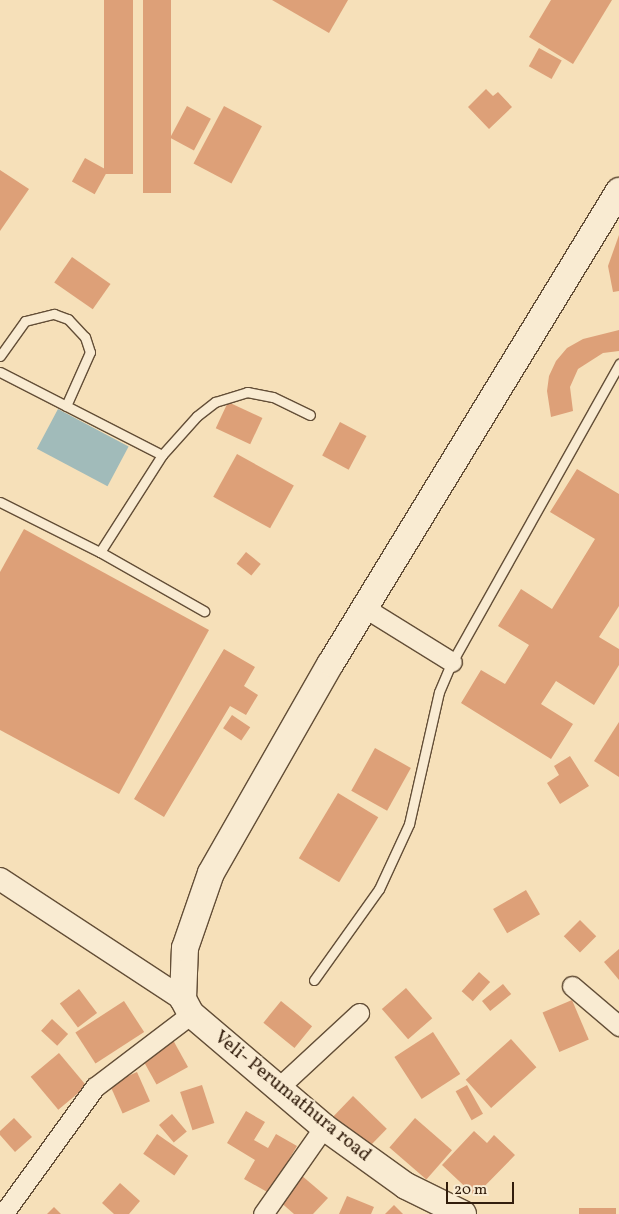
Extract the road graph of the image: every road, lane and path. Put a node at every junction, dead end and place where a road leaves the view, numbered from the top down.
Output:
1 (619, 191) edge
2 (0, 356) edge
3 (619, 364) edge
4 (1, 375) edge
5 (66, 406) junction
6 (310, 415) dead end
7 (162, 455) junction
8 (0, 502) edge
9 (100, 552) junction
10 (365, 608) junction
11 (204, 611) dead end
12 (452, 662) junction
13 (0, 879) edge
14 (314, 980) dead end
15 (572, 986) dead end
16 (187, 1007) junction
17 (359, 1013) dead end
18 (619, 1026) edge
19 (277, 1089) junction
20 (324, 1128) junction
21 (3, 1214) edge
22 (262, 1214) edge
23 (463, 1214) edge

1 - 10 main road
2 - 5 lane
3 - 12 lane
4 - 5 lane
5 - 7 lane
6 - 7 lane
7 - 9 lane
8 - 9 lane
9 - 11 lane
10 - 12 street
10 - 16 main road
12 - 14 lane
13 - 16 street
15 - 18 street
16 - 19 main road, Veli- Perumathura road
16 - 21 street
17 - 19 street
19 - 20 main road, Veli- Perumathura road
20 - 22 street
20 - 23 main road, Veli- Perumathura road

